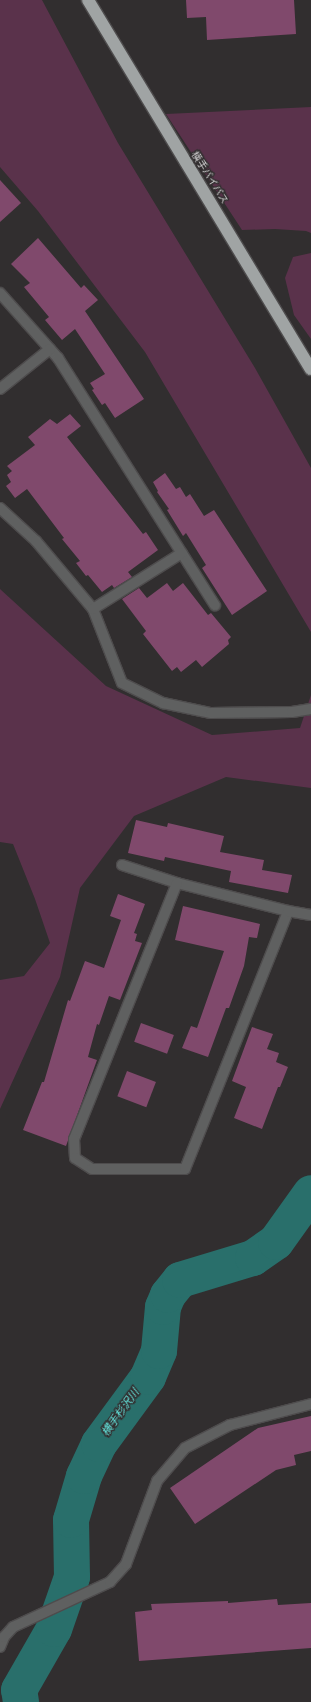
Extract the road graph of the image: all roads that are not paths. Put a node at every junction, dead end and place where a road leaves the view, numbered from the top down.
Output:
1 (88, 0) edge
2 (0, 293) edge
3 (50, 349) junction
4 (311, 369) edge
5 (0, 389) edge
6 (0, 508) edge
7 (182, 553) junction
8 (215, 605) dead end
9 (93, 609) junction
10 (311, 708) edge
11 (122, 865) dead end
12 (177, 883) junction
13 (288, 911) junction
14 (311, 915) edge
15 (311, 1404) edge
16 (0, 1647) edge

1 - 4 highway, 横手バイパス
2 - 3 street
3 - 5 street
3 - 7 street
6 - 9 street
7 - 8 street
7 - 9 street
9 - 10 street
11 - 12 street
12 - 13 street
12 - 13 street
13 - 14 street
15 - 16 street

